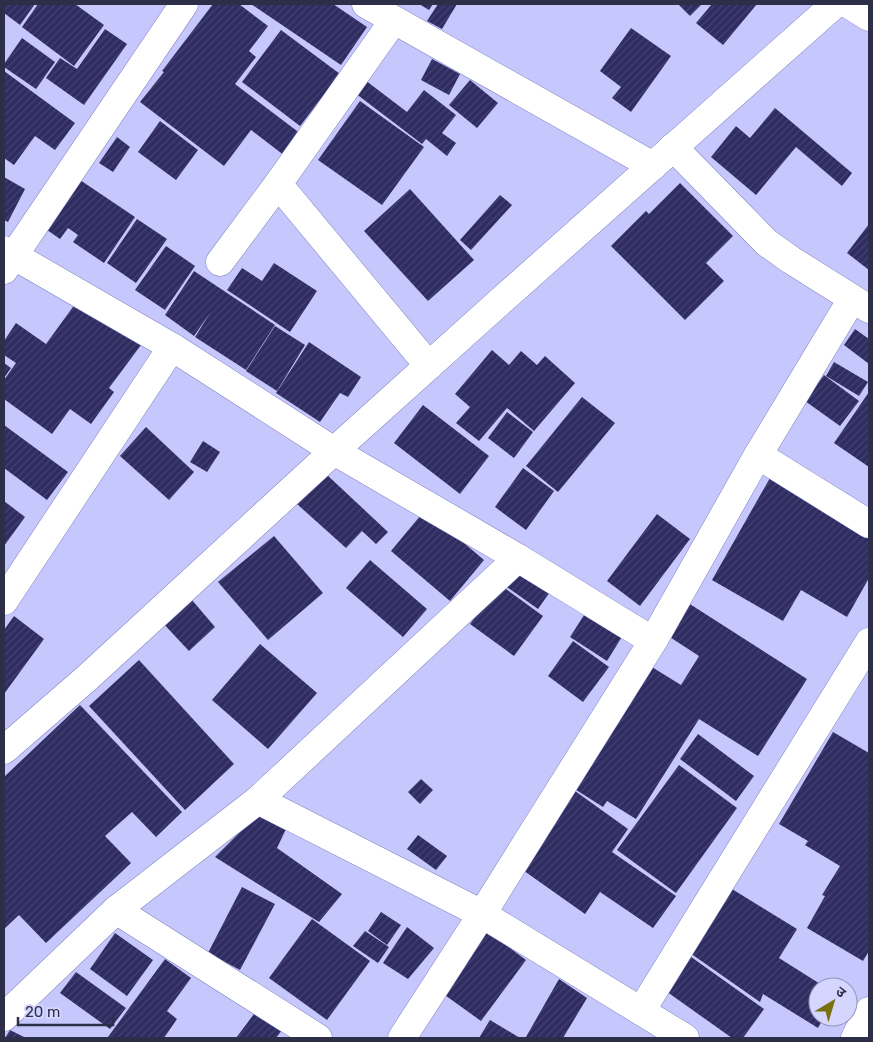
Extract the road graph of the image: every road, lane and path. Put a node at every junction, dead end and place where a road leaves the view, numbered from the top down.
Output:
1 (184, 4) edge
2 (366, 4) edge
3 (835, 4) edge
4 (848, 4) edge
5 (869, 17) edge
6 (394, 20) junction
7 (674, 147) junction
8 (653, 166) junction
9 (278, 184) junction
10 (8, 259) edge
11 (220, 262) dead end
12 (861, 304) edge
13 (172, 347) junction
14 (429, 366) junction
15 (334, 451) junction
16 (758, 455) junction
17 (869, 524) edge
18 (518, 558) junction
19 (4, 602) edge
20 (653, 641) junction
21 (869, 642) edge
22 (4, 750) edge
23 (258, 800) junction
24 (116, 910) junction
25 (482, 914) junction
26 (641, 1011) junction
27 (869, 1011) edge
28 (4, 1017) edge
29 (318, 1038) edge
30 (402, 1038) edge
31 (685, 1038) edge
32 (854, 1038) edge

1 - 10 street
2 - 6 street
3 - 7 street
4 - 5 street
6 - 8 street
6 - 9 street
7 - 8 street
7 - 12 street
8 - 14 street
9 - 11 street
9 - 14 street
10 - 13 street
12 - 16 street
13 - 15 street
13 - 19 street
14 - 15 street
15 - 18 street
15 - 22 street
16 - 17 street
16 - 20 street
18 - 20 street
18 - 23 street
20 - 25 street
21 - 26 street
23 - 24 street
23 - 25 street
24 - 28 street
24 - 29 street
25 - 26 street
25 - 30 street
26 - 31 street
27 - 32 street

